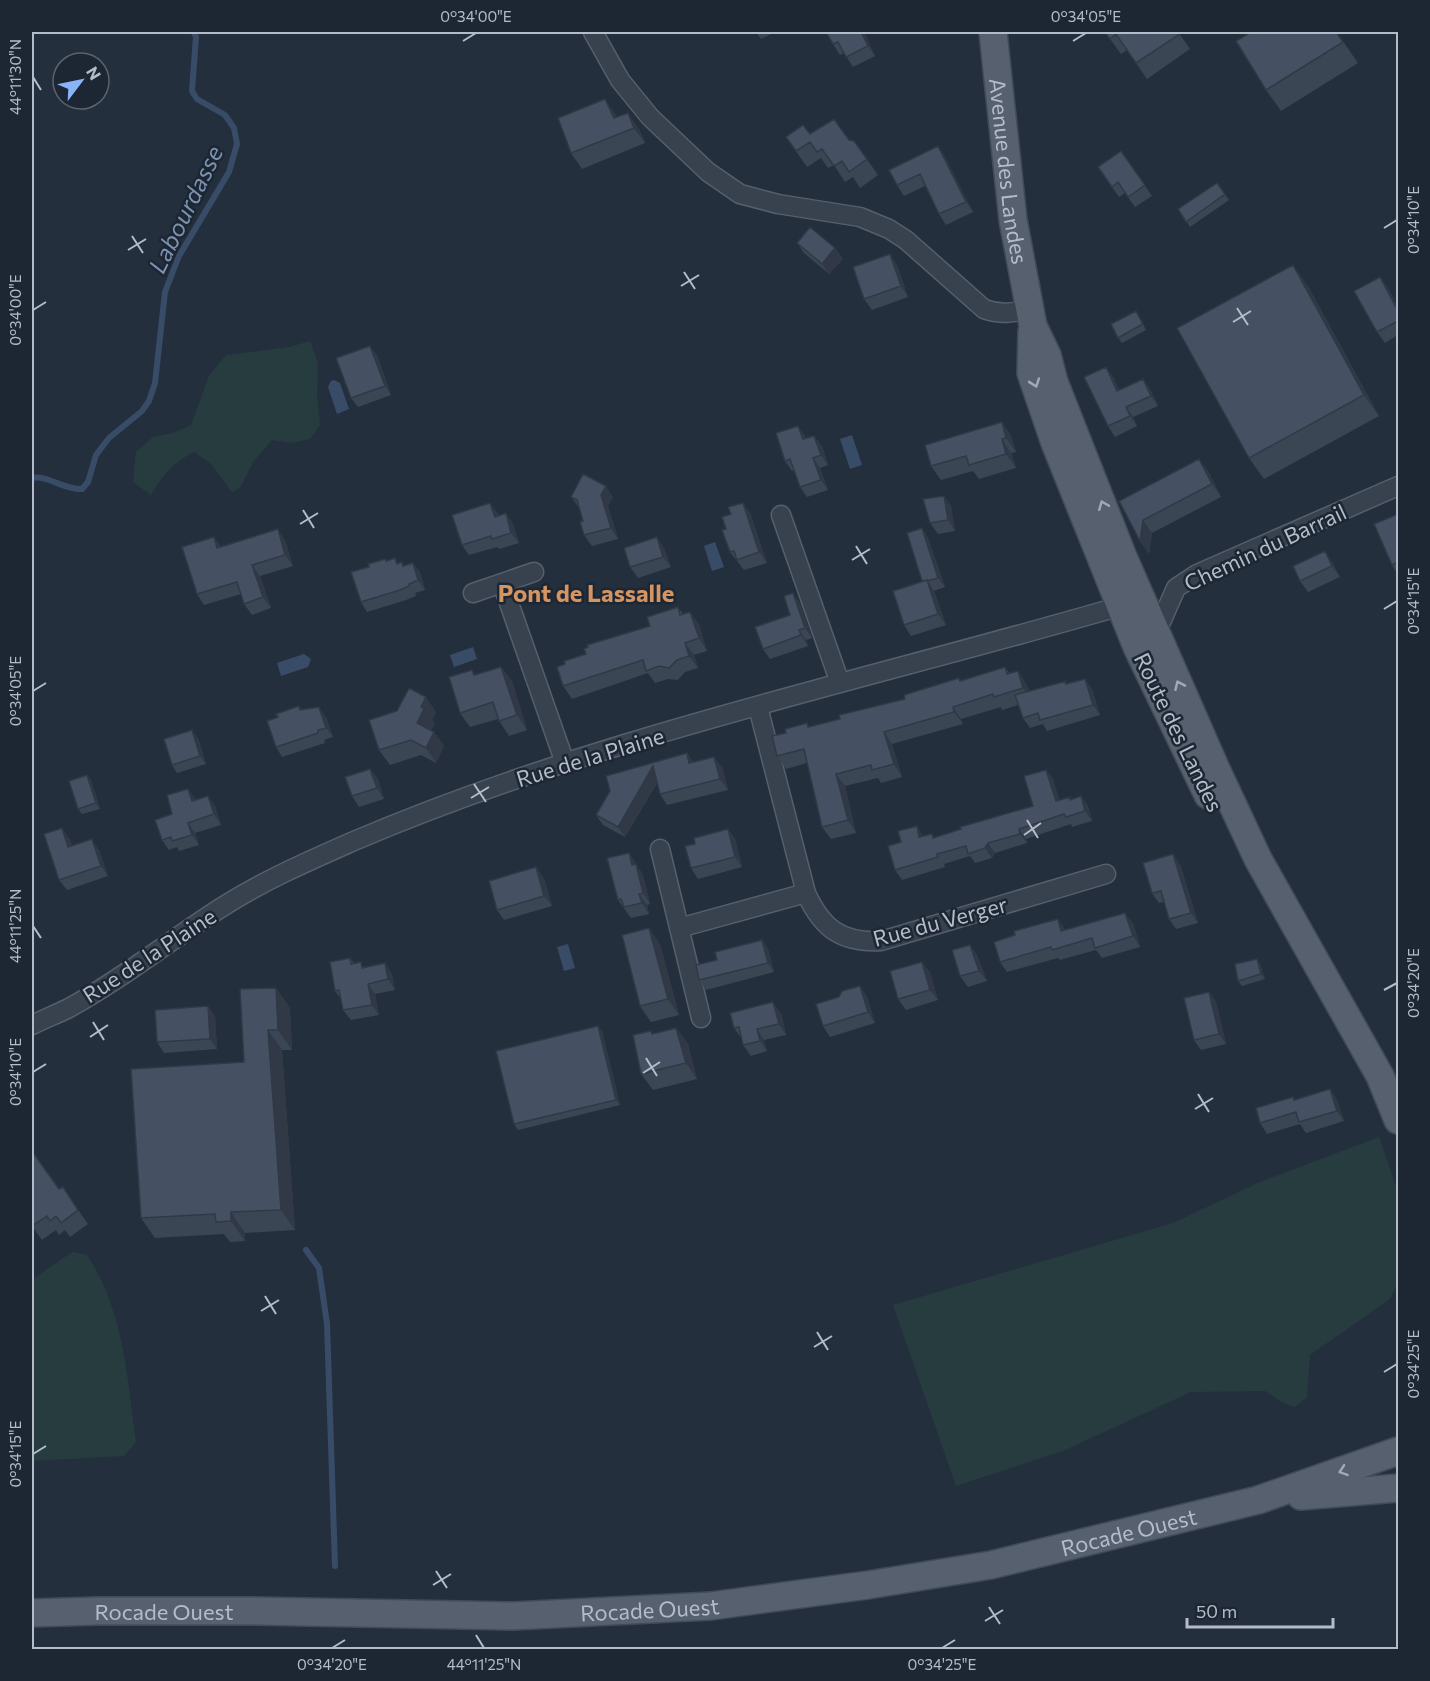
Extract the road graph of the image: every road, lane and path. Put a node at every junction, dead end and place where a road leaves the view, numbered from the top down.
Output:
1 (593, 32) edge
2 (993, 32) edge
3 (1031, 317) junction
4 (1398, 486) edge
5 (781, 515) dead end
6 (534, 572) dead end
7 (502, 583) junction
8 (473, 593) dead end
9 (1120, 606) junction
10 (1154, 626) junction
11 (840, 683) junction
12 (758, 706) junction
13 (565, 763) junction
14 (660, 849) dead end
15 (1106, 874) dead end
16 (806, 893) junction
17 (679, 928) junction
18 (701, 1018) dead end
19 (32, 1025) edge
20 (1396, 1115) edge
21 (1398, 1451) edge
22 (1398, 1488) edge
23 (1258, 1500) junction
24 (32, 1613) edge

1 - 3 street
2 - 3 main road, Avenue des Landes
3 -> 9 main road, Route des Landes
10 -> 3 main road, Route des Landes
4 - 10 street, Chemin du Barrail
5 - 11 street
6 - 7 street
7 - 8 street
7 - 13 street
9 - 10 street
9 - 11 street, Rue de la Plaine
9 - 20 main road, Route des Landes
20 -> 10 main road, Route des Landes
11 - 12 street, Rue de la Plaine
12 - 13 street, Rue de la Plaine
12 - 16 street, Rue du Verger
13 - 19 street, Rue de la Plaine
14 - 17 street
15 - 16 street, Rue du Verger
16 - 17 street
17 - 18 street
21 -> 23 main road, Rocade Ouest
22 - 23 main road, Rocade Ouest
23 - 24 main road, Rocade Ouest

